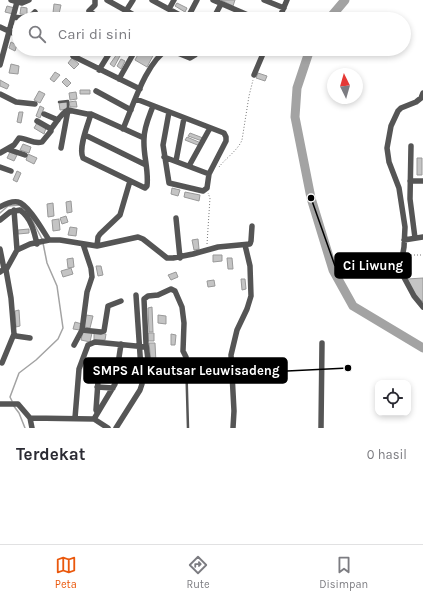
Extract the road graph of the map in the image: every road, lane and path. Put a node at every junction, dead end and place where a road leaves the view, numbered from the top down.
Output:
1 (29, 0) edge
2 (95, 0) edge
3 (107, 0) edge
4 (133, 0) edge
5 (152, 0) edge
6 (174, 0) edge
7 (197, 0) edge
8 (213, 0) edge
9 (264, 0) edge
10 (287, 0) edge
11 (14, 1) edge
12 (220, 4) junction
13 (284, 8) junction
14 (169, 9) junction
15 (13, 12) edge
16 (90, 12) edge
17 (127, 12) joint
18 (174, 12) edge
19 (191, 12) edge
20 (216, 12) edge
21 (240, 12) edge
22 (282, 12) edge
23 (12, 21) edge
24 (0, 27) edge
25 (9, 32) junction
26 (12, 33) edge
27 (107, 56) edge
28 (132, 56) edge
29 (159, 56) edge
30 (261, 56) edge
31 (74, 57) dead end
32 (0, 65) edge
33 (99, 70) junction
34 (254, 75) joint
35 (119, 79) junction
36 (140, 89) junction
37 (96, 91) dead end
38 (423, 93) edge
39 (0, 94) edge
40 (136, 99) junction
41 (59, 102) dead end
42 (35, 104) dead end
43 (152, 106) junction
44 (68, 110) junction
45 (131, 110) junction
46 (170, 112) junction
47 (44, 114) dead end
48 (91, 114) junction
49 (184, 118) junction
50 (58, 120) junction
51 (37, 121) dead end
52 (210, 128) junction
53 (51, 129) junction
54 (123, 129) junction
55 (85, 135) junction
56 (144, 138) junction
57 (411, 146) dead end
58 (61, 148) dead end
59 (7, 149) junction
60 (0, 153) edge
61 (25, 156) dead end
62 (164, 157) junction
63 (176, 161) junction
64 (146, 164) junction
65 (189, 166) junction
66 (0, 167) edge
67 (218, 168) dead end
68 (11, 171) dead end
69 (209, 174) junction
70 (130, 181) junction
71 (410, 181) junction
72 (423, 181) edge
73 (205, 190) junction
74 (0, 207) edge
75 (14, 210) junction
76 (176, 218) dead end
77 (0, 220) edge
78 (252, 226) dead end
79 (423, 237) edge
80 (415, 238) junction
81 (404, 240) junction
82 (43, 242) junction
83 (83, 244) junction
84 (244, 245) junction
85 (97, 246) junction
86 (0, 249) edge
87 (17, 250) junction
88 (207, 250) junction
89 (423, 254) edge
90 (402, 255) junction
91 (180, 258) junction
92 (3, 270) edge
93 (136, 295) dead end
94 (121, 301) dead end
95 (423, 307) edge
96 (82, 330) junction
97 (14, 334) junction
98 (30, 338) dead end
99 (322, 342) dead end
100 (121, 344) junction
101 (74, 345) dead end
102 (142, 347) junction
103 (186, 357) joint
104 (148, 360) dead end
105 (2, 363) dead end
106 (118, 368) junction
107 (97, 387) junction
108 (113, 388) junction
109 (0, 404) edge
110 (97, 412) junction
111 (30, 418) junction
112 (75, 418) junction
113 (94, 419) junction
114 (32, 428) edge
115 (108, 428) edge
116 (116, 428) edge
117 (188, 428) edge
118 (233, 428) edge
119 (321, 428) edge

1 - 11 street
2 - 16 street
3 - 17 street
4 - 17 street
5 - 14 street
6 - 14 street
7 - 19 street
8 - 12 street
9 - 13 street
10 - 13 street
11 - 15 street
12 - 20 street
12 - 21 street
13 - 22 street
14 - 18 street
23 - 25 street
24 - 25 street
25 - 26 street
25 - 32 street
27 - 33 street
28 - 35 street
29 - 36 street
30 - 34 street
31 - 33 street
33 - 35 street
34 - 67 path
35 - 36 street
36 - 40 street
37 - 45 street
38 - 81 street
39 - 42 street
40 - 43 street
40 - 45 street
41 - 44 lane
43 - 46 street
43 - 56 street
44 - 48 street
44 - 50 street
44 - 58 street
45 - 54 street
46 - 49 street
46 - 62 street
47 - 50 street
48 - 54 street
48 - 55 street
49 - 52 street
49 - 63 street
50 - 53 street
51 - 53 street
52 - 65 street
52 - 69 street
53 - 59 street
54 - 56 street
55 - 64 street
55 - 70 street
56 - 64 street
57 - 71 street
59 - 60 street
59 - 61 street
62 - 63 street
62 - 73 street
63 - 65 street
64 - 70 street
65 - 69 street
66 - 68 street
69 - 73 street
70 - 85 street
71 - 72 street
71 - 80 street
73 - 88 path
74 - 82 street
75 - 77 street
75 - 82 street
75 - 87 street
76 - 91 street
78 - 84 street
79 - 80 street
80 - 81 street
81 - 90 street
82 - 83 street
82 - 87 street
83 - 85 street
83 - 96 street
84 - 88 street
84 - 118 street
85 - 91 street
86 - 92 street
87 - 92 street
88 - 91 street
89 - 90 path
90 - 95 street
92 - 97 street
93 - 102 street
94 - 96 street
96 - 101 street
97 - 98 street
97 - 105 street
99 - 119 street
100 - 102 street
100 - 106 street
100 - 112 street
102 - 103 street
102 - 104 street
102 - 116 street
103 - 117 lane
106 - 107 street
106 - 108 street
107 - 108 street
107 - 110 street
108 - 110 street
109 - 111 street
110 - 113 street
111 - 112 street
111 - 114 street
112 - 113 street
113 - 115 street

